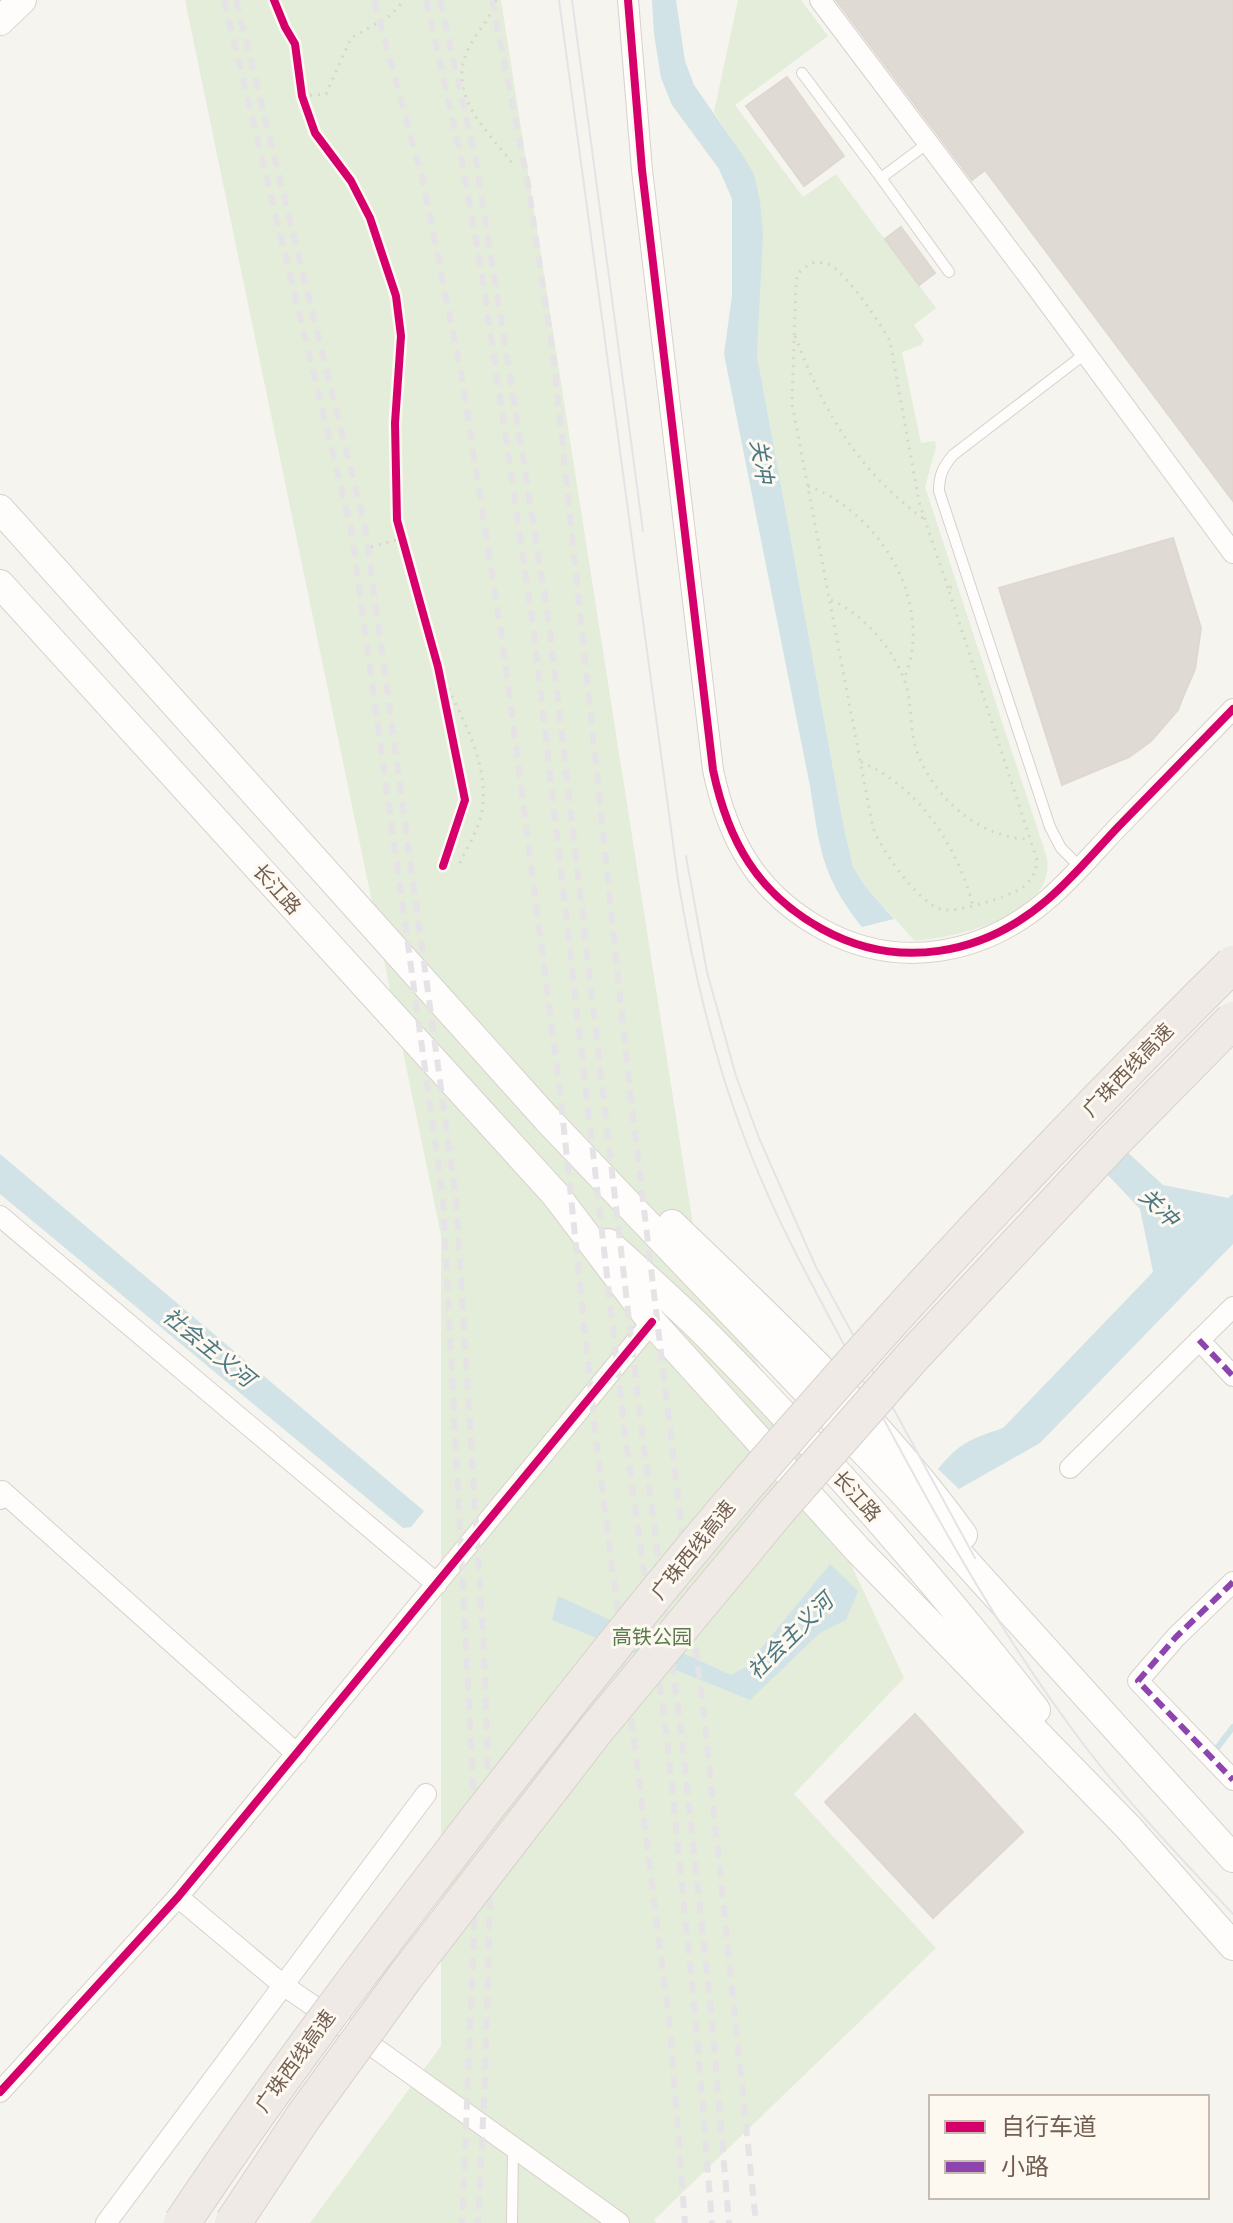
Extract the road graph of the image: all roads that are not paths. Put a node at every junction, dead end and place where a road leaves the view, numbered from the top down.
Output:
1 (22, 0) edge
2 (628, 0) edge
3 (820, 0) edge
4 (0, 21) edge
5 (802, 73) dead end
6 (928, 143) junction
7 (881, 178) junction
8 (949, 272) dead end
9 (1086, 353) junction
10 (0, 509) edge
11 (1233, 553) edge
12 (0, 584) edge
13 (1233, 709) edge
14 (1080, 867) junction
15 (1233, 964) edge
16 (1233, 1020) edge
17 (555, 1194) junction
18 (0, 1216) edge
19 (1233, 1307) edge
20 (652, 1322) junction
21 (1199, 1340) junction
22 (1233, 1376) edge
23 (1070, 1468) dead end
24 (0, 1499) edge
25 (1233, 1582) edge
26 (437, 1584) junction
27 (297, 1754) junction
28 (1233, 1780) edge
29 (426, 1794) dead end
30 (1128, 1827) junction
31 (1233, 1858) edge
32 (178, 1897) junction
33 (1233, 1946) edge
34 (283, 1985) junction
35 (0, 2092) edge
36 (513, 2146) junction
37 (106, 2223) edge
38 (182, 2223) edge
39 (233, 2223) edge
40 (512, 2223) edge
41 (619, 2223) edge

1 - 4 main road
2 - 14 street
3 - 6 street
5 - 7 lane
6 - 7 lane
6 - 9 street
7 - 8 lane
9 - 11 street
9 - 14 lane
10 - 31 main road, 长江路
12 - 17 main road, 长江路
13 - 14 street
15 - 38 highway, 广珠西线高速, bridge
16 - 39 highway, 广珠西线高速, bridge
17 - 20 main road, 长江路
17 - 30 main road, 长江路
18 - 26 street
19 - 21 street
20 - 26 street
20 - 30 main road, 长江路
21 - 22 street
21 - 23 street
24 - 27 street
25 - 28 street
26 - 27 street
27 - 32 street
29 - 34 street
30 - 33 main road, 长江路
32 - 34 street
32 - 35 street
34 - 36 street
34 - 37 street
36 - 40 lane
36 - 41 street

